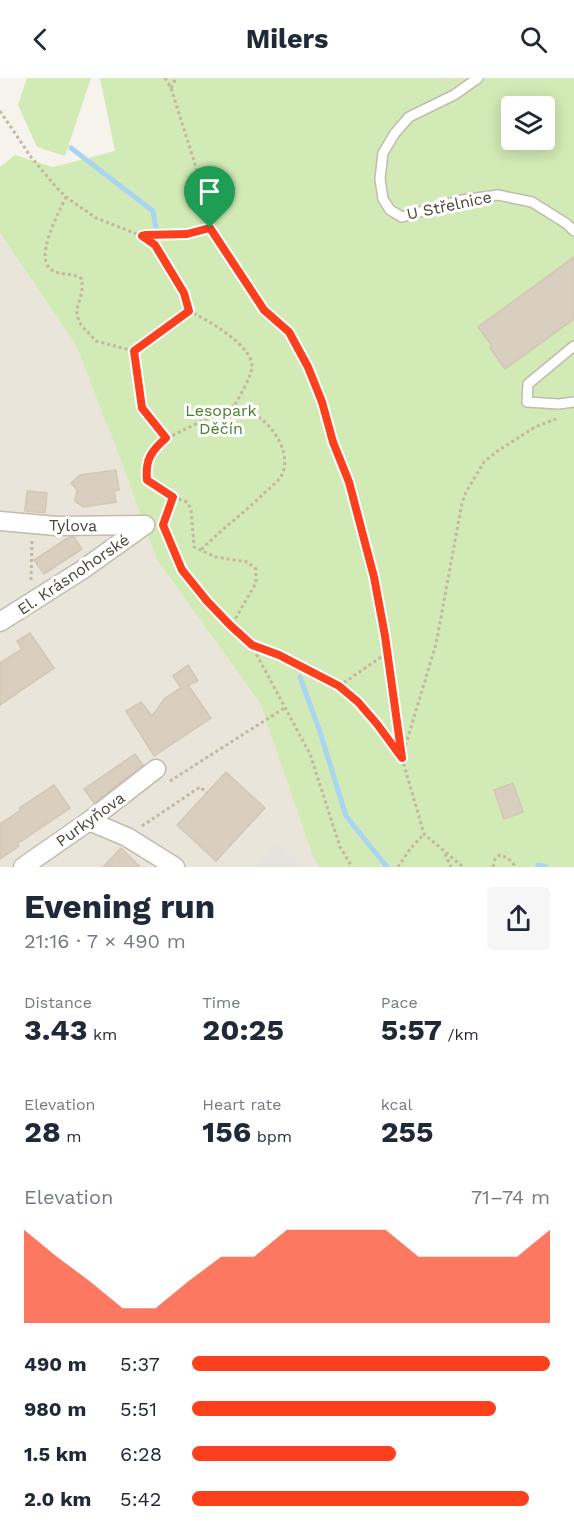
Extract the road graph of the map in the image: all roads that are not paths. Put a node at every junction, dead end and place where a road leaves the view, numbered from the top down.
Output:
1 (478, 78) edge
2 (574, 231) edge
3 (574, 346) edge
4 (574, 402) edge
5 (0, 521) edge
6 (145, 525) joint
7 (0, 622) edge
8 (151, 773) road end
9 (88, 821) junction
10 (23, 867) edge
11 (175, 867) edge

1 - 2 lane, U Střelnice
3 - 4 lane
5 - 6 street, Tylova
6 - 7 street, El. Krásnohorské
8 - 9 street, Purkyňova
9 - 10 street, Purkyňova
9 - 11 street

